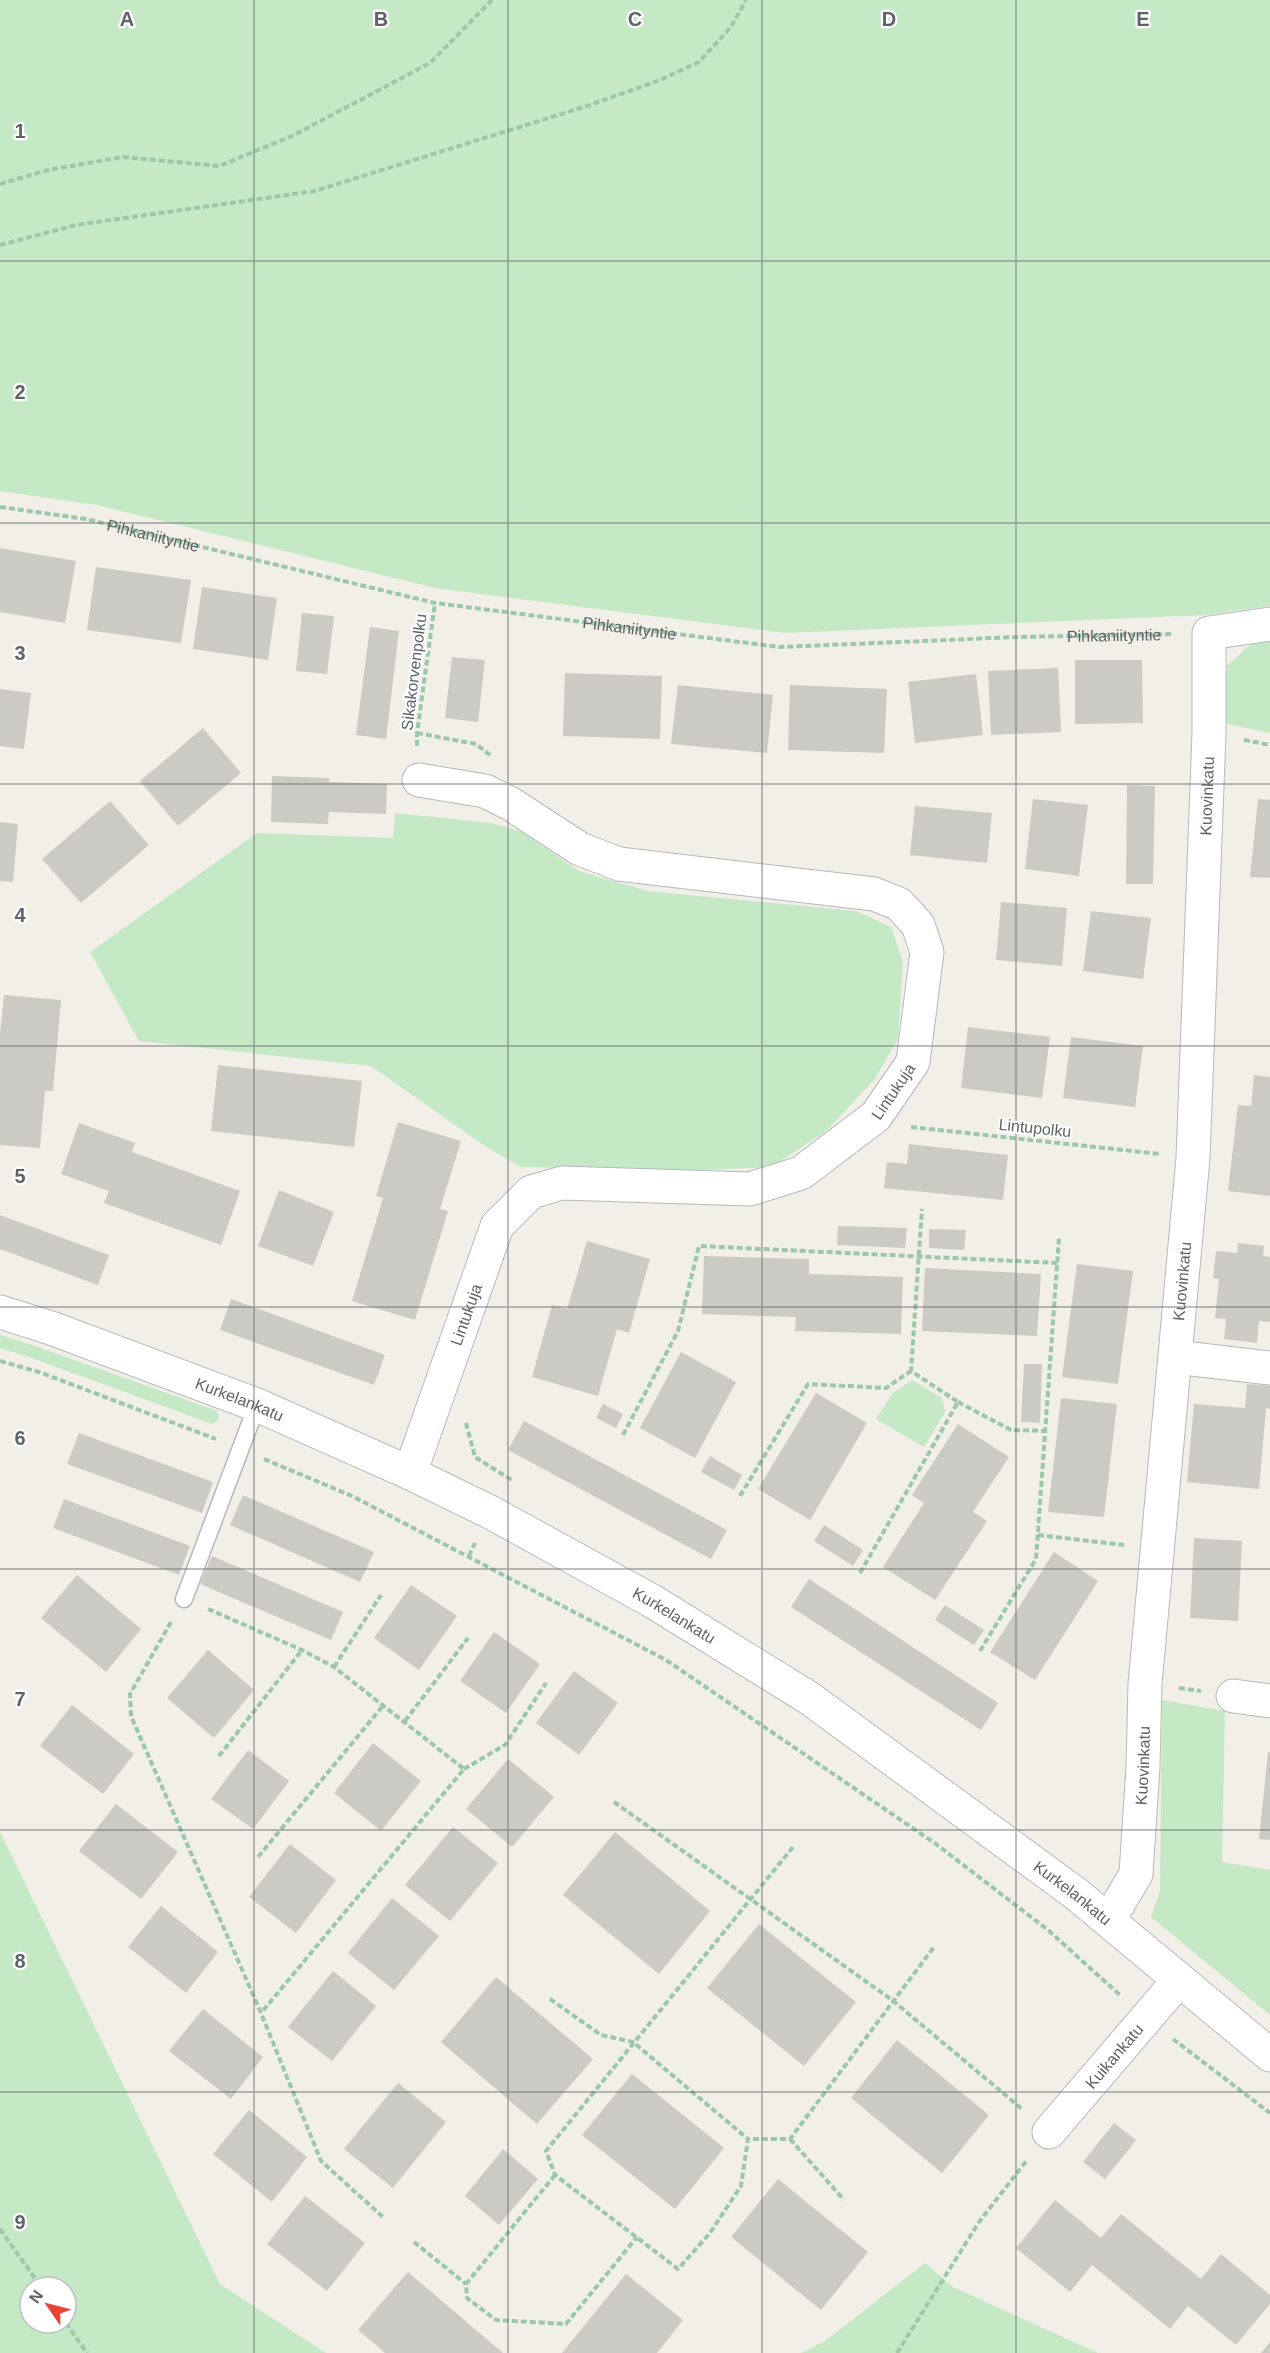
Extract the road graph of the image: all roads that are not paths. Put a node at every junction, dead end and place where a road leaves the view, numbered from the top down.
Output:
1 (1270, 624) edge
2 (419, 780) road end
3 (0, 1312) edge
4 (1175, 1357) junction
5 (1270, 1368) edge
6 (257, 1405) junction
7 (410, 1473) junction
8 (184, 1599) road end
9 (1233, 1696) road end
10 (1270, 1701) edge
11 (1109, 1920) junction
12 (1179, 1980) junction
13 (1270, 2055) edge
14 (1049, 2132) road end

1 - 4 street, Kuovinkatu
2 - 7 street, Lintukuja
3 - 6 street, Kurkelankatu
4 - 5 street
4 - 11 street, Kuovinkatu
6 - 7 street, Kurkelankatu
6 - 8 lane
7 - 11 street, Kurkelankatu
9 - 10 street
11 - 12 street, Kurkelankatu
12 - 13 street, Kurkelankatu
12 - 14 street, Kuikankatu

